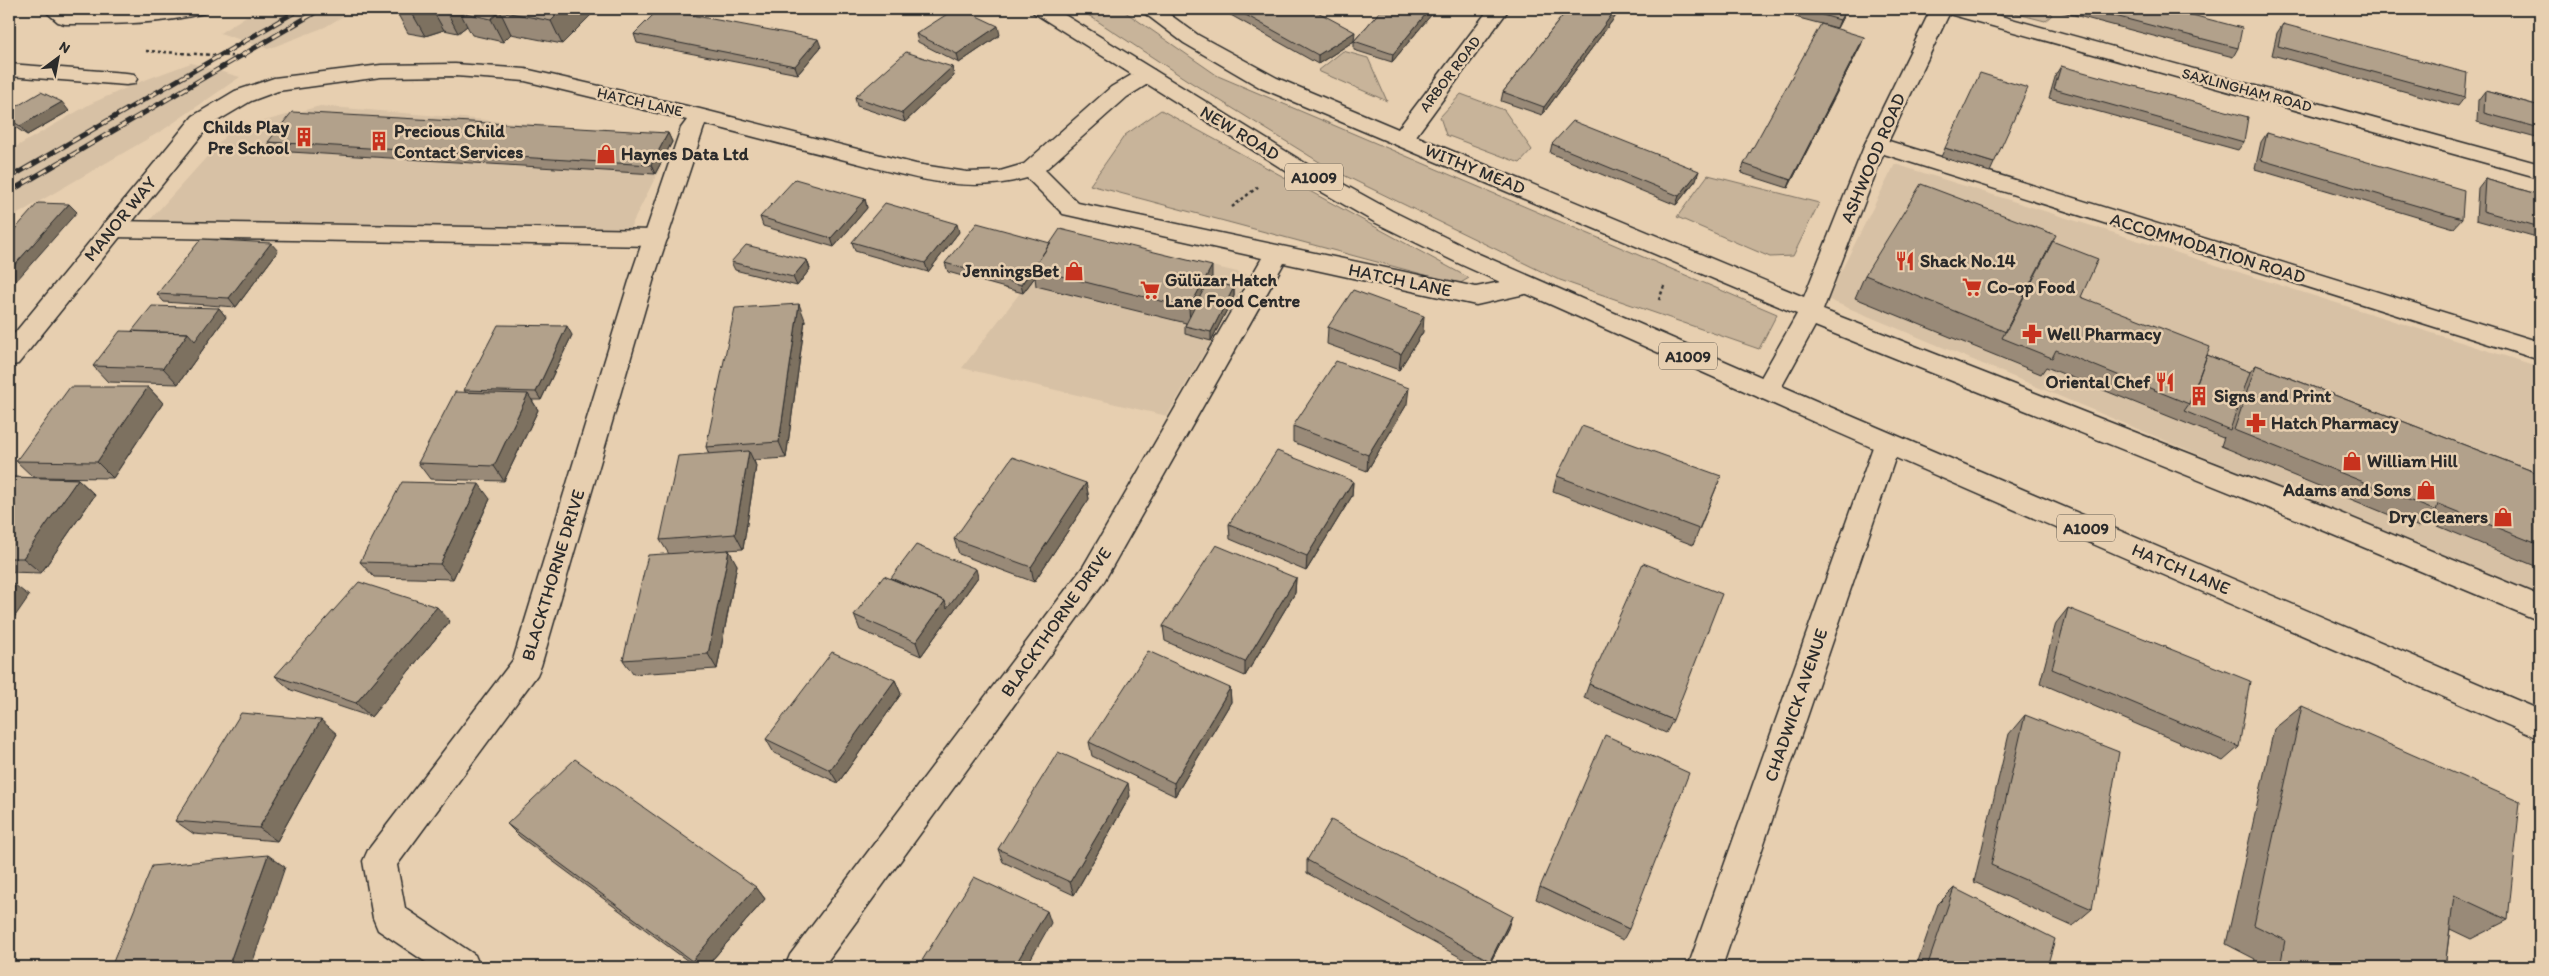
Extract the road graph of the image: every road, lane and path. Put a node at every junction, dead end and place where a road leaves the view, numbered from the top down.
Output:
1 (52, 9) edge
2 (197, 9) edge
3 (1041, 9) edge
4 (1150, 9) edge
5 (1499, 9) edge
6 (1941, 9) edge
7 (1953, 9) edge
8 (145, 51) dead end
9 (253, 58) dead end
10 (9, 70) edge
11 (1147, 75) junction
12 (126, 79) dead end
13 (243, 96) joint
14 (700, 116) junction
15 (1402, 139) junction
16 (1876, 144) junction
17 (1288, 162) junction
18 (1032, 169) junction
19 (2540, 171) edge
20 (1230, 209) dead end
21 (112, 230) junction
22 (656, 238) junction
23 (1275, 254) junction
24 (1525, 286) junction
25 (1810, 312) junction
26 (2540, 351) edge
27 (9, 356) edge
28 (1766, 390) junction
29 (1887, 444) junction
30 (2540, 609) edge
31 (2540, 725) edge
32 (463, 967) edge
33 (802, 967) edge
34 (1705, 967) edge

1 - 2 street
3 - 11 street, NEW ROAD / A1009
4 - 15 street, WITHY MEAD
5 - 15 street, ARBOR ROAD
6 - 16 street, ASHWOOD ROAD
7 - 19 street, SAXLINGHAM ROAD
8 - 9 path
10 - 12 street
11 - 17 street, NEW ROAD / A1009
11 - 18 street, HATCH LANE
13 - 14 street, HATCH LANE
13 - 21 street, MANOR WAY
14 - 18 street, HATCH LANE
14 - 22 street, BLACKTHORNE DRIVE
15 - 25 street, WITHY MEAD
16 - 25 street, ASHWOOD ROAD
16 - 26 street, ACCOMMODATION ROAD
17 - 20 path
17 - 24 street, NEW ROAD / A1009
18 - 23 street, HATCH LANE
21 - 22 street
21 - 27 street, MANOR WAY
22 - 32 street, BLACKTHORNE DRIVE
23 - 24 street, HATCH LANE
23 - 33 street, BLACKTHORNE DRIVE
24 - 28 street, HATCH LANE / A1009
25 - 28 street
25 - 30 street
28 - 29 street, HATCH LANE / A1009
29 - 31 street, HATCH LANE / A1009
29 - 34 street, CHADWICK AVENUE

